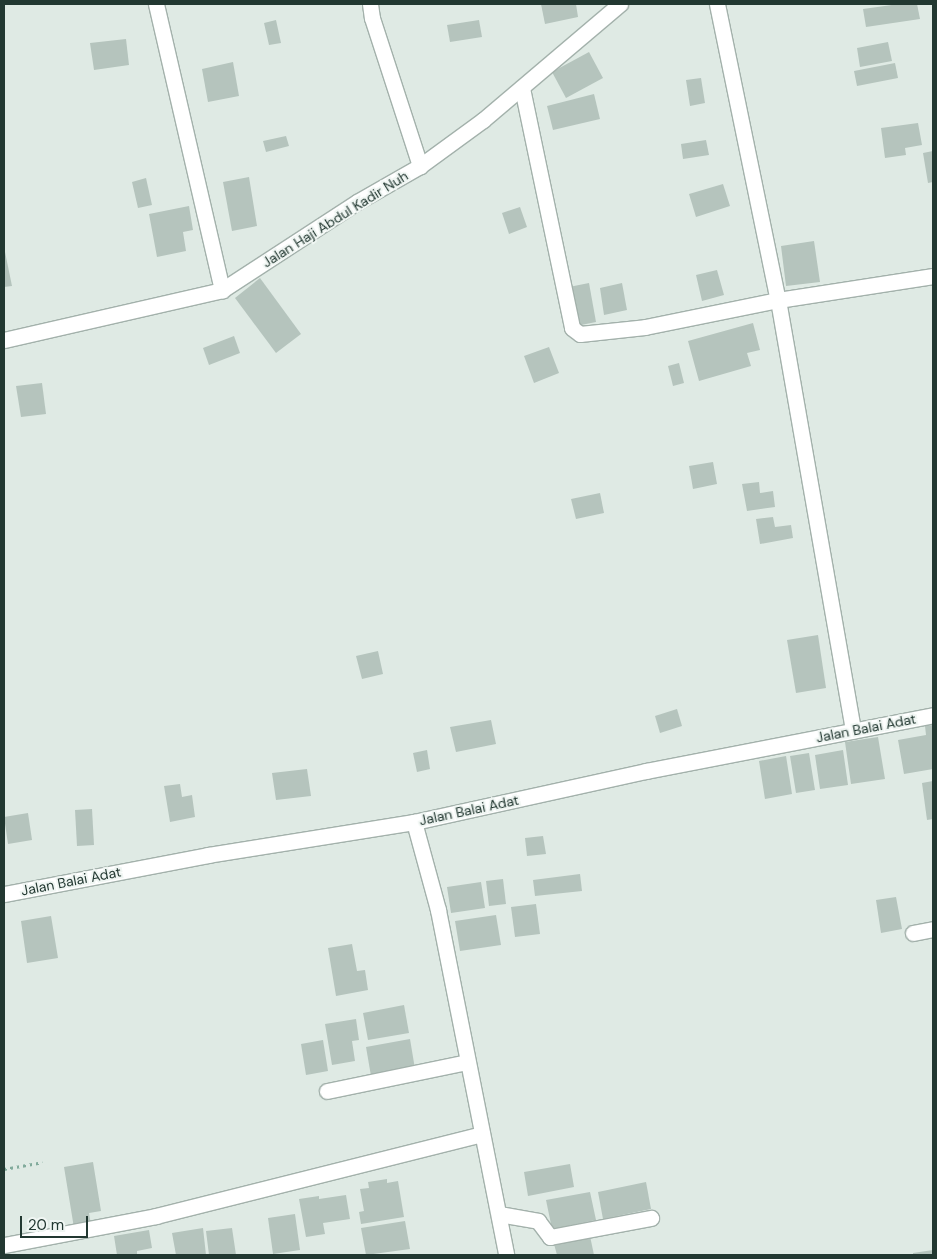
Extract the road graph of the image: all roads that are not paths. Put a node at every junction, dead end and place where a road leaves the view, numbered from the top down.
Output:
1 (156, 4) edge
2 (370, 4) edge
3 (620, 4) edge
4 (717, 4) edge
5 (522, 88) junction
6 (420, 166) junction
7 (933, 276) edge
8 (222, 290) junction
9 (778, 300) junction
10 (4, 340) edge
11 (933, 715) edge
12 (853, 731) junction
13 (414, 822) junction
14 (4, 894) edge
15 (933, 930) edge
16 (913, 933) dead end
17 (467, 1062) junction
18 (327, 1091) dead end
19 (482, 1134) junction
20 (498, 1214) junction
21 (651, 1218) dead end
22 (4, 1245) edge
23 (506, 1255) edge

1 - 8 street
2 - 6 street
3 - 5 street, Jalan Haji Abdul Kadir Nuh
4 - 9 street
5 - 6 street, Jalan Haji Abdul Kadir Nuh
5 - 9 street
6 - 8 street, Jalan Haji Abdul Kadir Nuh
7 - 9 street
8 - 10 street, Jalan Haji Abdul Kadir Nuh
9 - 12 street
11 - 12 street, Jalan Balai Adat
12 - 13 street, Jalan Balai Adat
13 - 14 street, Jalan Balai Adat
13 - 17 street
15 - 16 street
17 - 18 street
17 - 19 street
19 - 20 street
19 - 22 street
20 - 21 street
20 - 23 street

